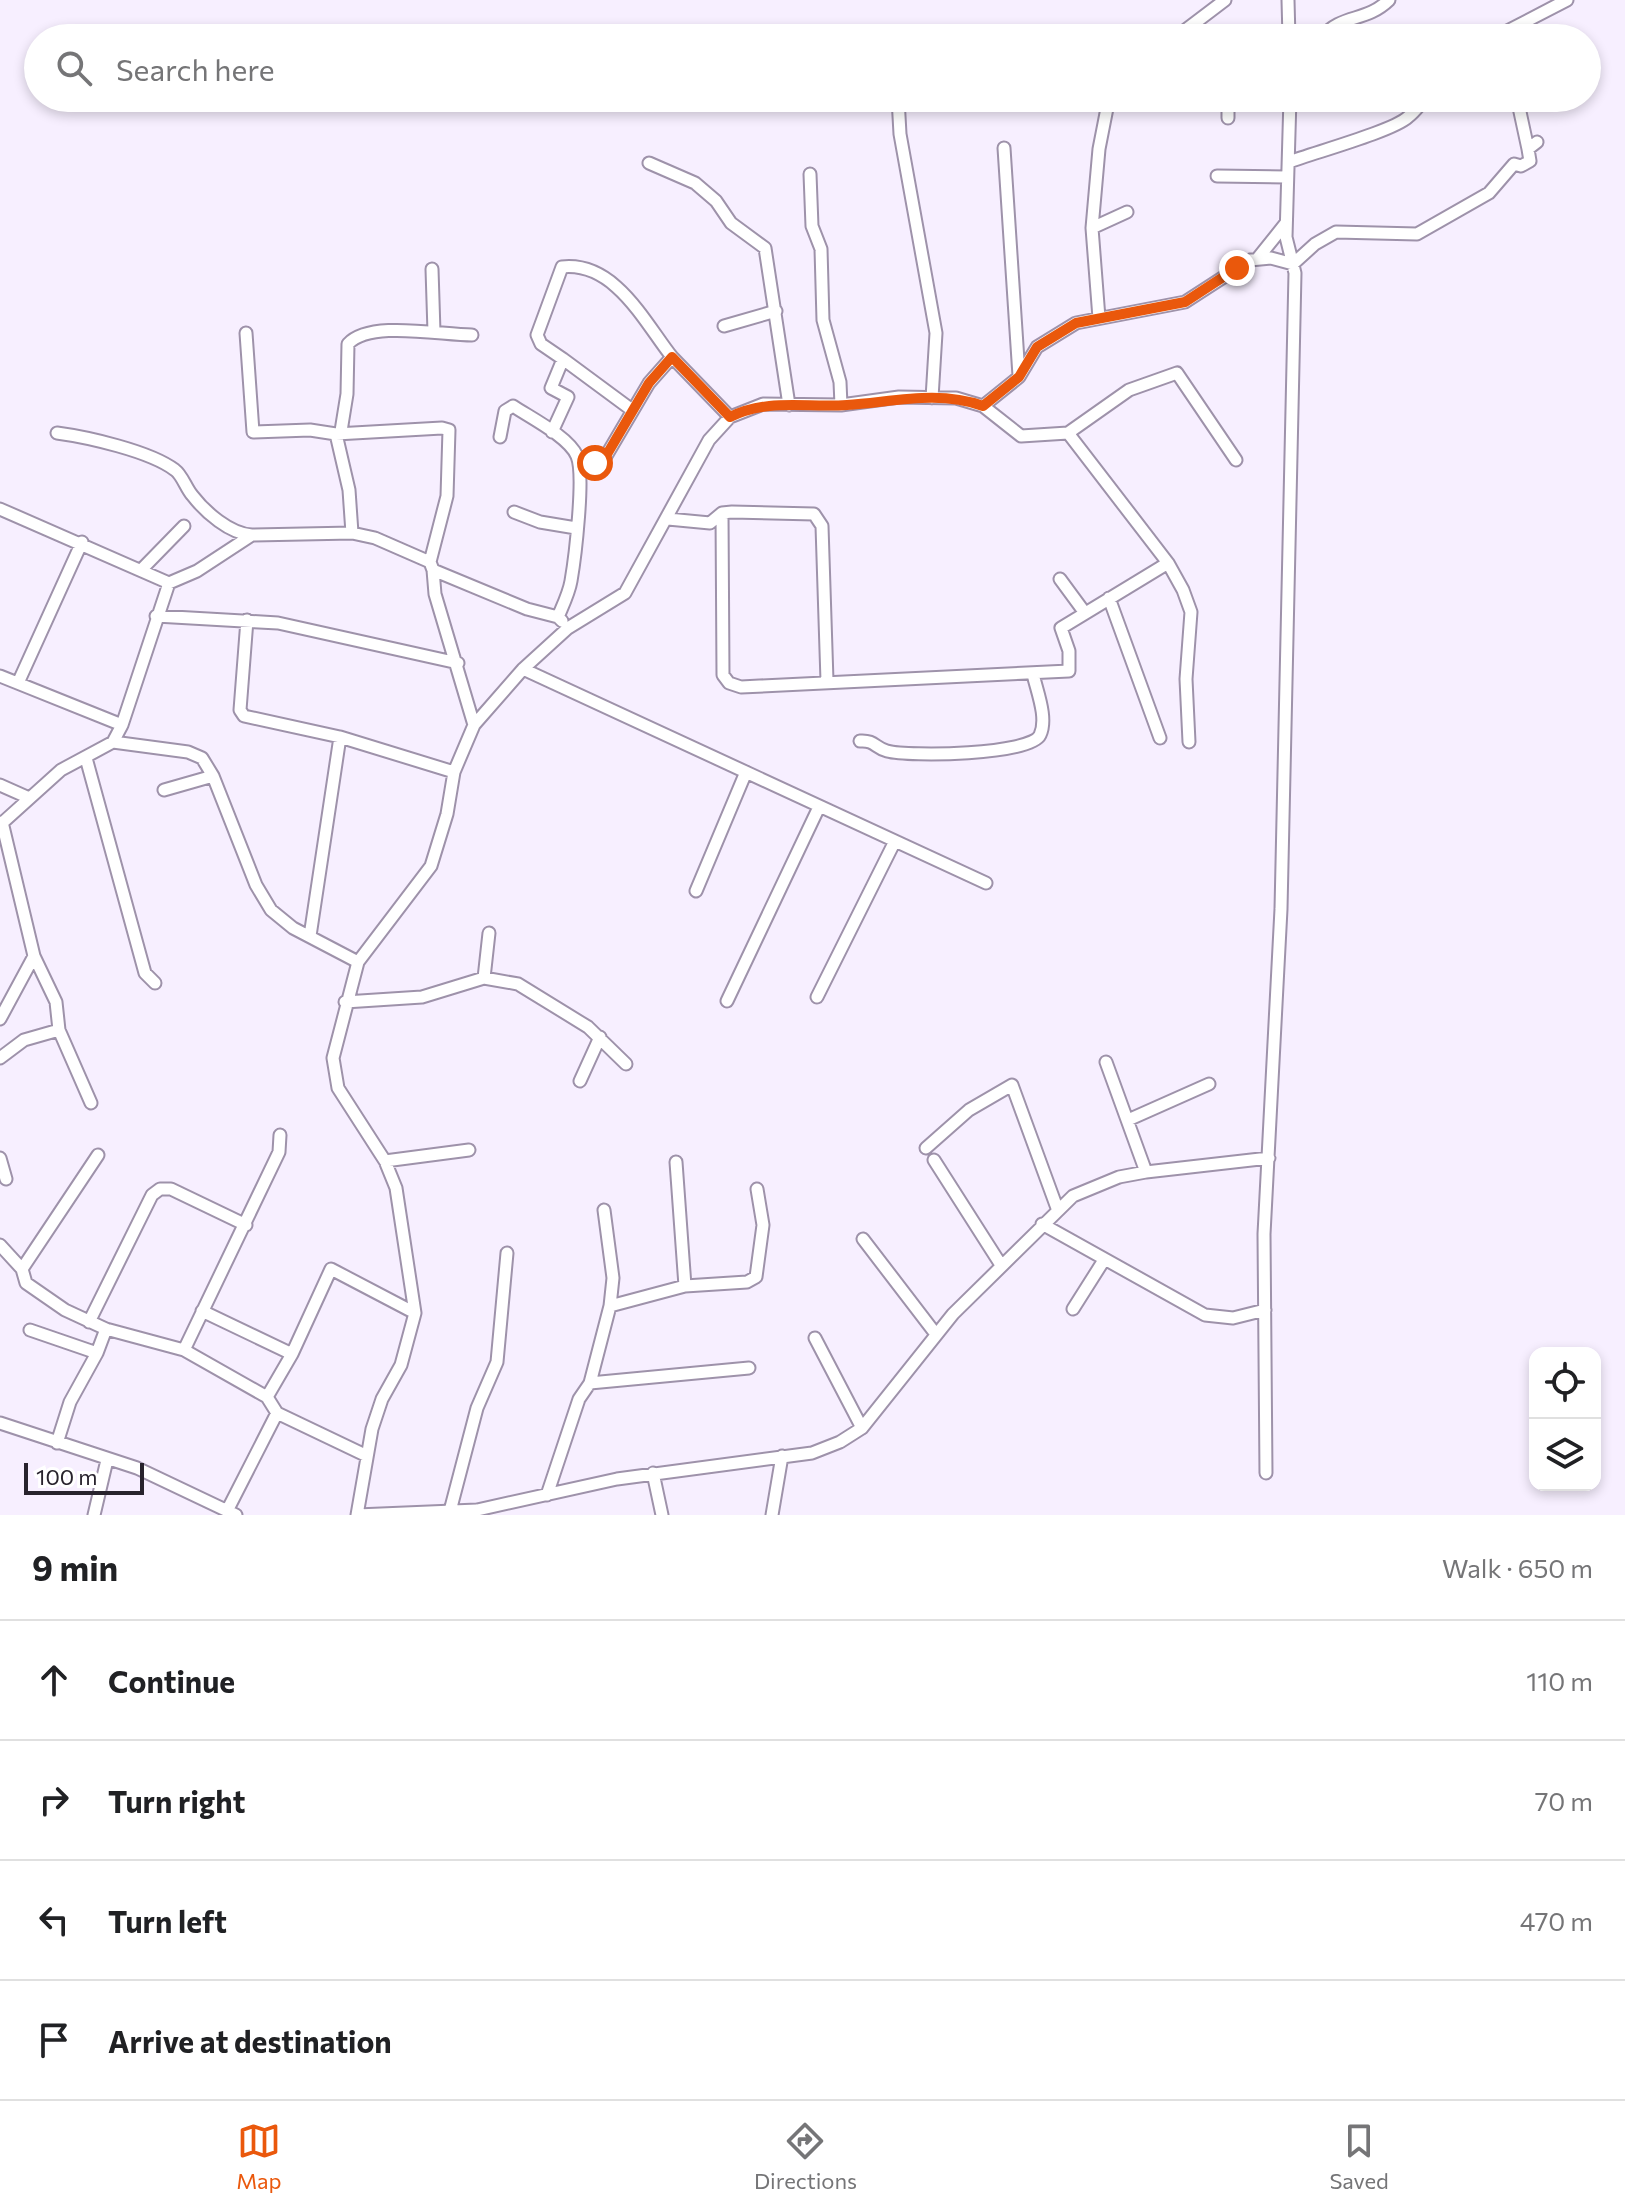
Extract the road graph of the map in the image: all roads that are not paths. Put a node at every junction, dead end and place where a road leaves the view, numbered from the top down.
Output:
1 (1225, 0) edge
2 (1389, 0) edge
3 (1567, 0) edge
4 (1288, 2) edge
5 (1193, 24) edge
6 (1289, 24) edge
7 (1332, 24) edge
8 (1526, 24) edge
9 (899, 112) edge
10 (1106, 112) edge
11 (1228, 112) edge
12 (1290, 112) edge
13 (1413, 112) edge
14 (1521, 112) edge
15 (1228, 118) dead end
16 (1004, 148) dead end
17 (1289, 162) junction
18 (649, 163) dead end
19 (810, 174) dead end
20 (1217, 176) dead end
21 (1286, 177) junction
22 (1127, 212) dead end
23 (1286, 222) junction
24 (1092, 228) junction
25 (1258, 258) junction
26 (1293, 264) junction
27 (432, 269) dead end
28 (776, 311) junction
29 (1099, 318) junction
30 (724, 326) dead end
31 (434, 332) junction
32 (246, 333) dead end
33 (472, 335) dead end
34 (672, 357) junction
35 (563, 359) junction
36 (1019, 377) junction
37 (932, 398) junction
38 (789, 405) junction
39 (841, 405) junction
40 (983, 406) junction
41 (632, 410) junction
42 (730, 417) junction
43 (552, 432) junction
44 (57, 433) dead end
45 (339, 433) junction
46 (1068, 433) junction
47 (500, 437) dead end
48 (1236, 460) dead end
49 (580, 468) junction
50 (0, 509) edge
51 (514, 512) dead end
52 (722, 513) junction
53 (668, 519) junction
54 (184, 526) dead end
55 (576, 528) junction
56 (352, 533) junction
57 (252, 535) junction
58 (82, 542) junction
59 (1168, 563) junction
60 (432, 566) junction
61 (142, 569) junction
62 (1060, 579) dead end
63 (169, 583) junction
64 (1109, 598) junction
65 (1085, 613) junction
66 (156, 616) junction
67 (558, 617) junction
68 (247, 620) junction
69 (568, 628) junction
70 (458, 663) junction
71 (523, 669) junction
72 (1033, 674) junction
73 (0, 676) edge
74 (827, 681) junction
75 (18, 683) junction
76 (122, 725) junction
77 (474, 725) junction
78 (340, 737) junction
79 (1160, 738) dead end
80 (860, 741) dead end
81 (113, 742) junction
82 (1189, 742) dead end
83 (86, 758) junction
84 (454, 772) junction
85 (746, 772) junction
86 (213, 776) junction
87 (0, 785) edge
88 (164, 790) dead end
89 (27, 797) junction
90 (819, 807) junction
91 (1, 823) edge
92 (895, 841) junction
93 (986, 883) dead end
94 (696, 891) dead end
95 (489, 933) dead end
96 (310, 936) junction
97 (34, 956) junction
98 (358, 962) junction
99 (484, 978) junction
100 (155, 983) dead end
101 (817, 997) dead end
102 (727, 1001) dead end
103 (345, 1002) junction
104 (0, 1019) edge
105 (59, 1030) junction
106 (600, 1037) junction
107 (0, 1058) edge
108 (1106, 1062) dead end
109 (626, 1064) dead end
110 (580, 1081) dead end
111 (1209, 1084) dead end
112 (91, 1103) dead end
113 (1128, 1120) junction
114 (280, 1135) dead end
115 (926, 1148) dead end
116 (469, 1150) dead end
117 (98, 1155) dead end
118 (0, 1158) edge
119 (1269, 1158) junction
120 (934, 1160) dead end
121 (385, 1161) junction
122 (676, 1162) dead end
123 (1146, 1172) junction
124 (6, 1179) dead end
125 (757, 1189) dead end
126 (1057, 1208) junction
127 (604, 1210) dead end
128 (1042, 1224) junction
129 (246, 1225) junction
130 (863, 1239) dead end
131 (0, 1245) edge
132 (507, 1253) dead end
133 (1104, 1260) junction
134 (1001, 1265) junction
135 (22, 1269) junction
136 (685, 1286) junction
137 (610, 1306) junction
138 (1073, 1309) dead end
139 (1265, 1310) junction
140 (202, 1311) junction
141 (415, 1313) junction
142 (89, 1322) junction
143 (106, 1329) junction
144 (30, 1330) dead end
145 (935, 1333) junction
146 (815, 1338) dead end
147 (184, 1350) junction
148 (97, 1353) junction
149 (292, 1354) junction
150 (749, 1368) dead end
151 (590, 1383) junction
152 (267, 1397) junction
153 (277, 1413) junction
154 (0, 1423) edge
155 (862, 1428) junction
156 (57, 1443) junction
157 (365, 1455) junction
158 (782, 1456) junction
159 (107, 1460) junction
160 (653, 1473) junction
161 (1266, 1473) dead end
162 (547, 1495) junction
163 (231, 1513) edge
164 (449, 1514) edge
165 (94, 1515) edge
166 (357, 1515) edge
167 (662, 1515) edge
168 (772, 1515) edge

1 - 5 street
2 - 7 street
3 - 8 street
4 - 6 street
9 - 37 street
10 - 24 street
11 - 15 street
12 - 17 street
13 - 17 street
14 - 26 street
16 - 36 street
17 - 21 street
18 - 28 street
19 - 39 street
20 - 21 street
21 - 23 street
22 - 24 street
23 - 25 street
23 - 26 street
24 - 29 street
25 - 26 street
25 - 29 street
26 - 119 street
27 - 31 street
28 - 30 street
28 - 38 street
29 - 36 street
31 - 33 street
31 - 45 street
32 - 45 street
34 - 35 street
34 - 41 street
34 - 42 street
35 - 41 street
35 - 43 street
36 - 40 street
37 - 39 street
37 - 40 street
38 - 39 street
38 - 42 street
40 - 46 street
41 - 49 street
42 - 53 street
43 - 47 street
43 - 49 street
44 - 57 street
45 - 56 street
45 - 60 street
46 - 48 street
46 - 59 street
49 - 55 street
50 - 58 street
51 - 55 street
52 - 53 street
52 - 74 street
52 - 74 street
53 - 69 street
54 - 61 street
55 - 67 street
56 - 57 street
56 - 60 street
57 - 63 street
58 - 61 street
58 - 75 street
59 - 64 street
59 - 82 street
60 - 67 street
60 - 70 street
61 - 63 street
62 - 65 street
63 - 66 street
64 - 65 street
64 - 79 street
65 - 72 street
66 - 68 street
66 - 76 street
67 - 69 street
68 - 70 street
68 - 78 street
69 - 71 street
70 - 77 street
71 - 77 street
71 - 85 street
72 - 74 street
72 - 80 street
73 - 75 street
75 - 76 street
76 - 81 street
77 - 84 street
78 - 84 street
78 - 96 street
81 - 83 street
81 - 86 street
83 - 89 street
83 - 100 street
84 - 98 street
85 - 90 street
85 - 94 street
86 - 88 street
86 - 96 street
87 - 89 street
89 - 91 street
90 - 92 street
90 - 102 street
91 - 97 street
92 - 93 street
92 - 101 street
95 - 99 street
96 - 98 street
97 - 104 street
97 - 105 street
98 - 103 street
99 - 103 street
99 - 106 street
103 - 121 street
105 - 107 street
105 - 112 street
106 - 109 street
106 - 110 street
108 - 113 street
111 - 113 street
113 - 123 street
114 - 129 street
115 - 126 street
116 - 121 street
117 - 135 street
118 - 124 street
119 - 123 street
119 - 139 street
120 - 134 street
121 - 141 street
122 - 136 street
123 - 126 street
125 - 136 street
126 - 128 street
127 - 137 street
128 - 133 street
128 - 134 street
129 - 140 street
129 - 142 street
130 - 145 street
131 - 135 street
132 - 164 street
133 - 138 street
133 - 139 street
134 - 145 street
135 - 142 street
136 - 137 street
137 - 151 street
139 - 161 street
140 - 147 street
140 - 149 street
141 - 149 street
141 - 157 street
142 - 143 street
143 - 147 street
143 - 148 street
144 - 148 street
145 - 155 street
146 - 155 street
147 - 152 street
148 - 156 street
149 - 152 street
150 - 151 street
151 - 162 street
152 - 153 street
153 - 157 street
153 - 163 street
154 - 156 street
155 - 158 street
156 - 159 street
157 - 166 street
158 - 160 street
158 - 168 street
159 - 163 street
159 - 165 street
160 - 162 street
160 - 167 street
162 - 164 street
164 - 166 street

